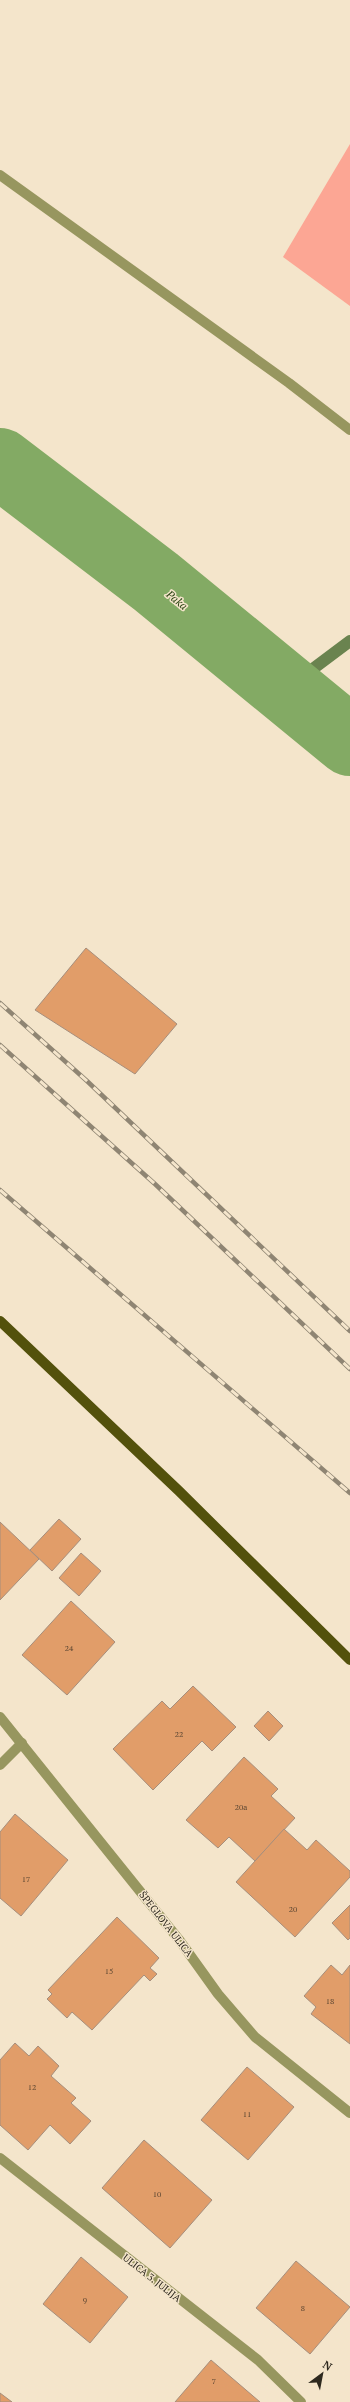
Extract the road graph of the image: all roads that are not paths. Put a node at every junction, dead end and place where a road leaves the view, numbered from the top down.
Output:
1 (0, 175) edge
2 (350, 430) edge
3 (0, 1321) edge
4 (350, 1660) edge
5 (0, 1717) edge
6 (22, 1743) junction
7 (0, 1765) edge
8 (350, 2113) edge
9 (0, 2158) edge
10 (301, 2402) edge

1 - 2 street
3 - 4 main road
5 - 6 street, ŠPEGLOVA ULICA
6 - 7 street
6 - 8 street, ŠPEGLOVA ULICA
9 - 10 street, ULICA 3. JULIJA

